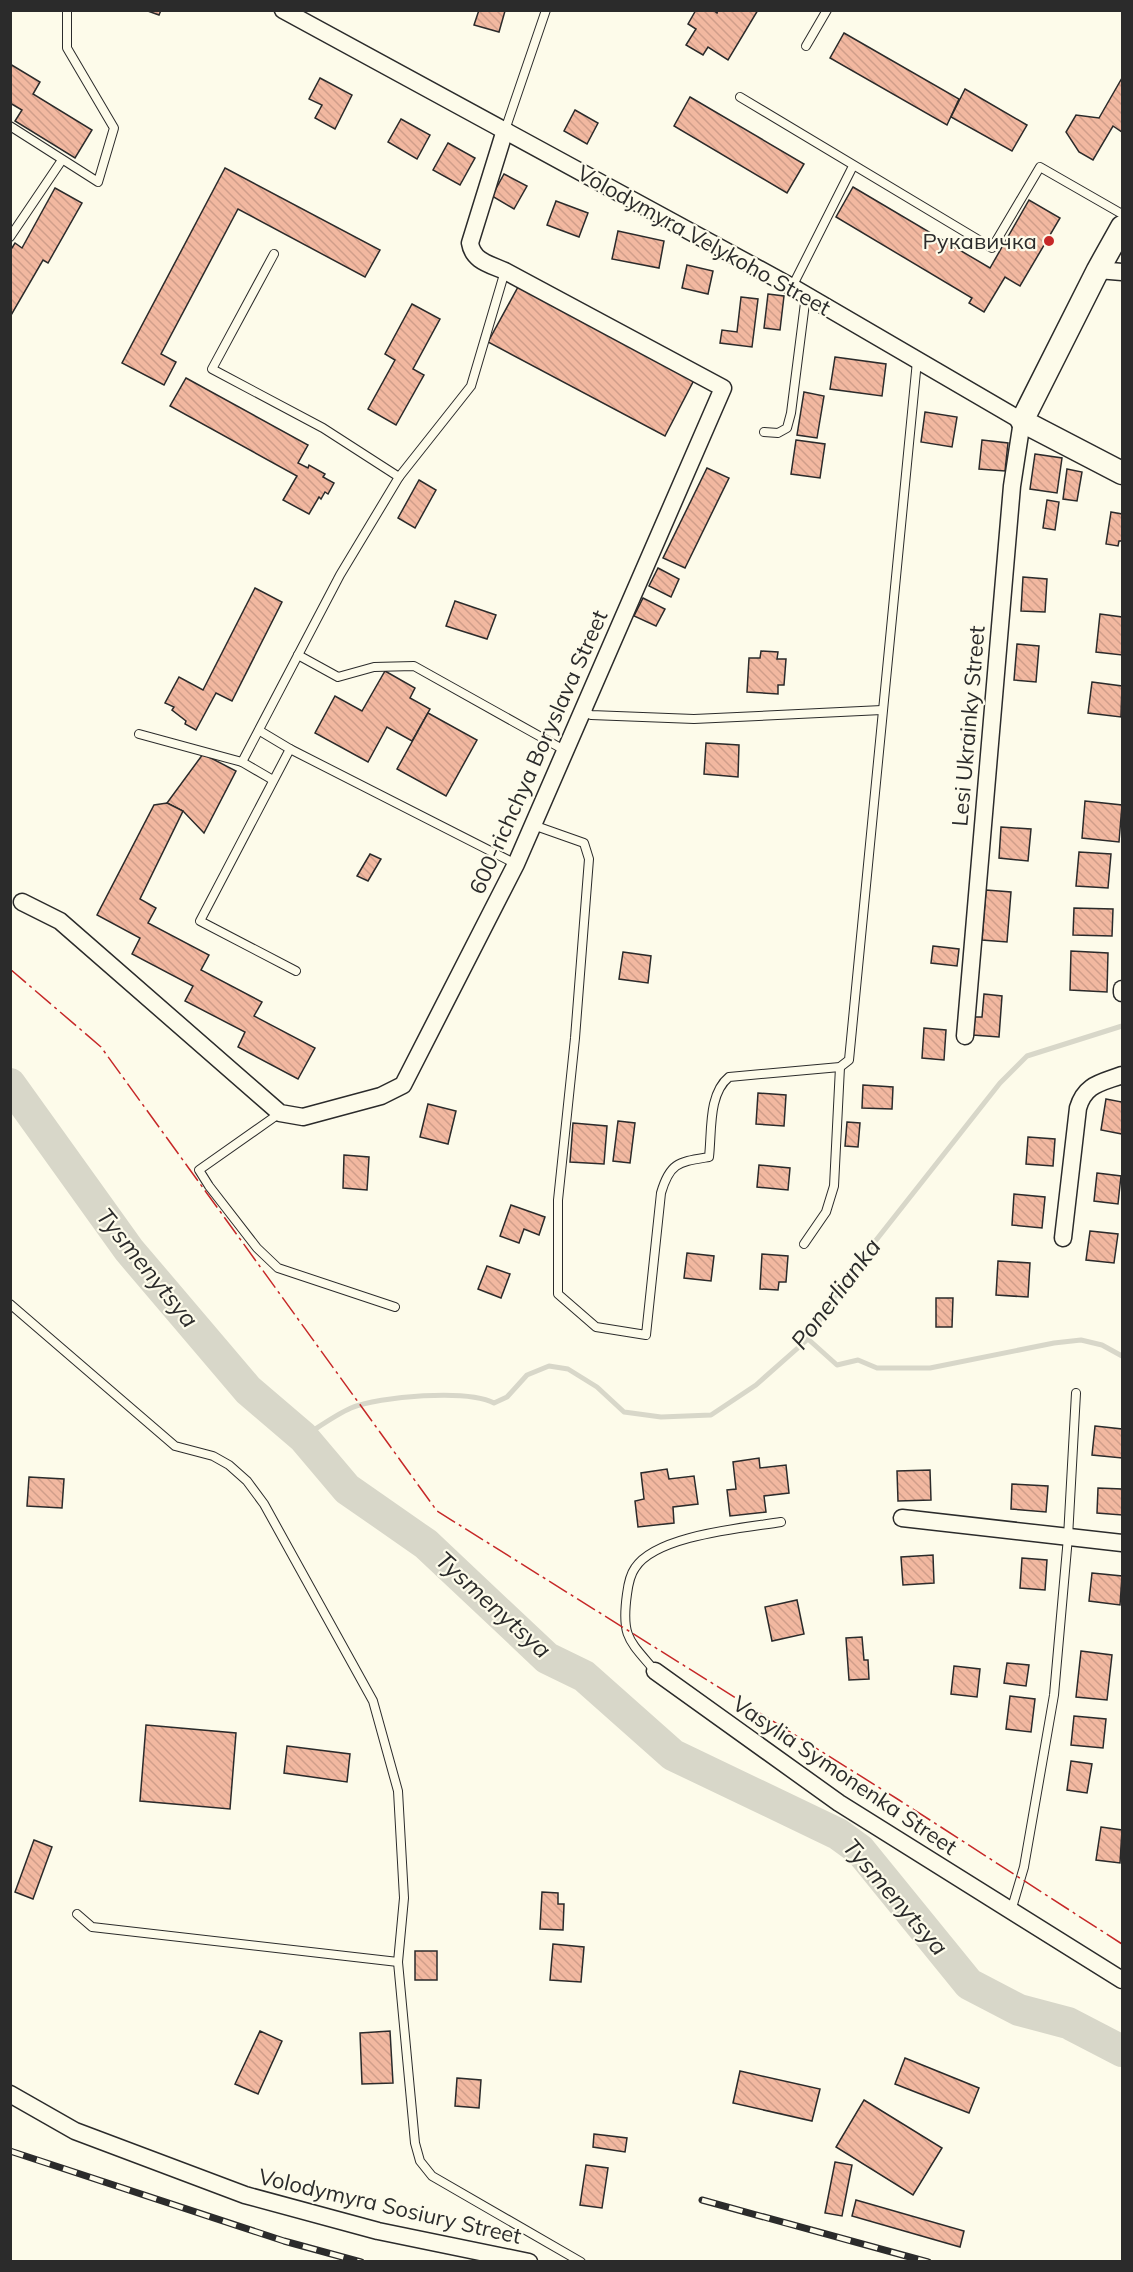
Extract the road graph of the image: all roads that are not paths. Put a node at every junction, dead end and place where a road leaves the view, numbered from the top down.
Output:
1 (67, 10) edge
2 (283, 10) edge
3 (546, 10) edge
4 (827, 10) edge
5 (806, 46) dead end
6 (740, 98) dead end
7 (10, 126) edge
8 (505, 130) junction
9 (62, 160) junction
10 (852, 166) junction
11 (1122, 214) edge
12 (1122, 227) edge
13 (10, 237) edge
14 (274, 254) dead end
15 (1098, 270) junction
16 (504, 271) junction
17 (1122, 272) edge
18 (799, 291) junction
19 (917, 361) junction
20 (1022, 421) junction
21 (764, 432) dead end
22 (1122, 473) edge
23 (399, 477) junction
24 (298, 655) junction
25 (582, 710) junction
26 (882, 710) junction
27 (260, 731) junction
28 (139, 734) dead end
29 (290, 749) junction
30 (566, 751) junction
31 (242, 762) junction
32 (273, 780) junction
33 (533, 825) junction
34 (516, 864) junction
35 (16, 901) edge
36 (296, 971) dead end
37 (965, 1036) dead end
38 (840, 1067) junction
39 (1122, 1075) edge
40 (280, 1113) junction
41 (1063, 1238) dead end
42 (804, 1244) dead end
43 (10, 1304) edge
44 (395, 1307) dead end
45 (1076, 1393) dead end
46 (902, 1518) dead end
47 (781, 1522) dead end
48 (1068, 1537) junction
49 (1122, 1543) edge
50 (655, 1671) joint
51 (1011, 1912) junction
52 (77, 1914) dead end
53 (398, 1962) junction
54 (1122, 1980) edge
55 (10, 2094) edge
56 (529, 2262) edge
57 (581, 2262) edge

1 - 9 lane
2 - 8 street, Volodymyra Velykoho Street
3 - 8 lane
4 - 5 lane
6 - 10 lane
7 - 9 lane
8 - 16 street, 600-richchya Boryslava Street
8 - 18 street, Volodymyra Velykoho Street
9 - 13 lane
10 - 11 lane
10 - 18 lane
12 - 15 street
14 - 23 lane
15 - 17 street
15 - 20 street
16 - 23 lane
16 - 25 street, 600-richchya Boryslava Street
18 - 19 street, Volodymyra Velykoho Street
18 - 21 lane
19 - 20 street, Volodymyra Velykoho Street
19 - 26 lane
20 - 22 street, Volodymyra Velykoho Street
20 - 37 street, Lesi Ukrainky Street
23 - 24 lane
24 - 27 lane
24 - 30 lane
25 - 26 lane
25 - 30 street, 600-richchya Boryslava Street
26 - 38 lane
27 - 29 lane
27 - 31 lane
28 - 31 lane
29 - 32 lane
29 - 34 lane
30 - 33 street, 600-richchya Boryslava Street
31 - 32 lane
32 - 36 lane
33 - 34 street, 600-richchya Boryslava Street
33 - 38 lane
34 - 40 street, 600-richchya Boryslava Street
35 - 40 street
38 - 42 lane
39 - 41 street
40 - 44 lane
43 - 53 lane
45 - 48 lane
46 - 48 street
47 - 50 lane
48 - 49 street
48 - 51 lane
50 - 51 street, Vasylia Symonenka Street
51 - 54 street, Vasylia Symonenka Street
52 - 53 lane
53 - 57 lane
55 - 56 street, Volodymyra Sosiury Street

